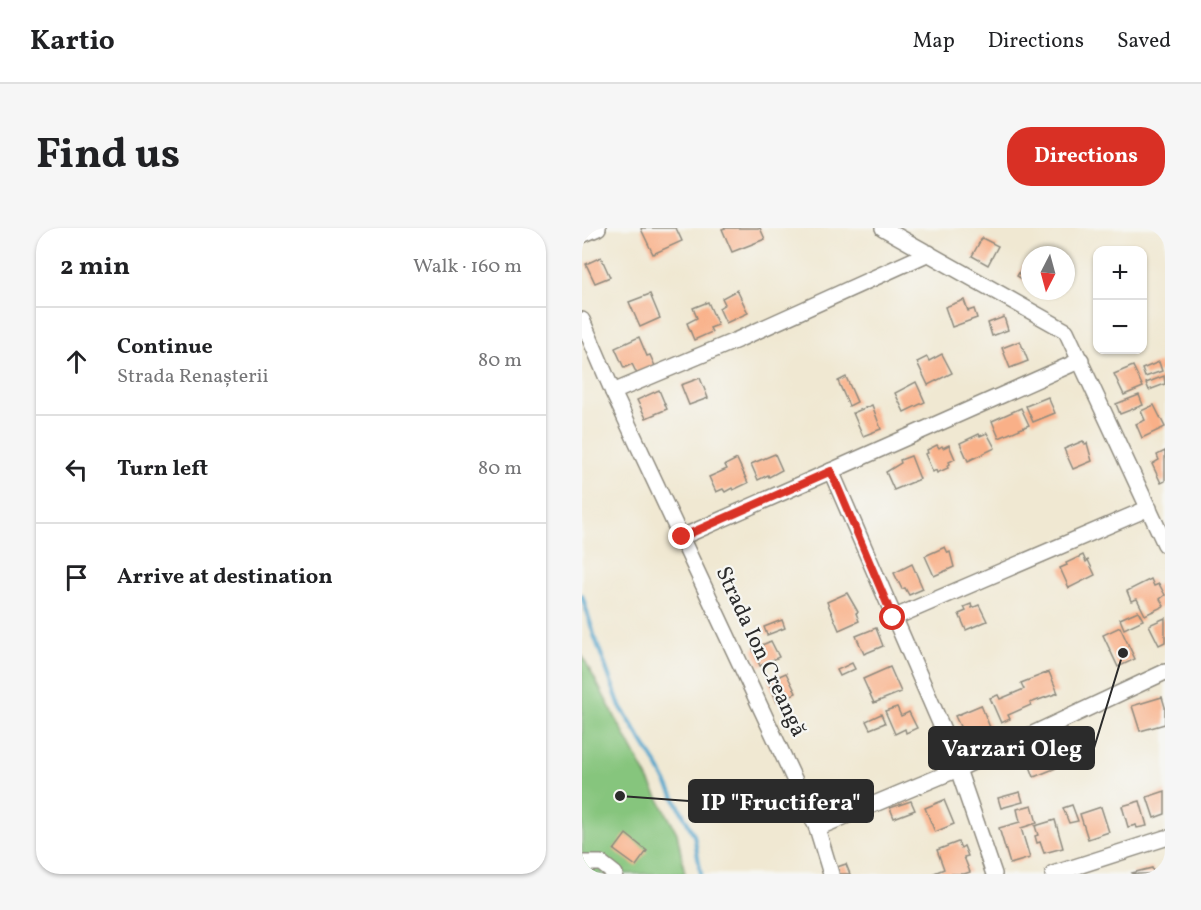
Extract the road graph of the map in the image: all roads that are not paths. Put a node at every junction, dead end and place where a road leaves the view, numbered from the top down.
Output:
1 (598, 228) edge
2 (883, 228) edge
3 (582, 235) edge
4 (928, 253) junction
5 (582, 320) edge
6 (1081, 360) junction
7 (613, 392) junction
8 (831, 471) junction
9 (1149, 508) junction
10 (682, 537) junction
11 (1165, 544) edge
12 (893, 618) junction
13 (1165, 672) edge
14 (957, 769) junction
15 (817, 828) junction
16 (1165, 838) edge
17 (582, 863) edge
18 (615, 874) edge
19 (831, 874) edge
20 (994, 874) edge
21 (1053, 874) edge

1 - 3 street
2 - 4 street
4 - 6 street
4 - 7 street
5 - 7 street, Strada Ion Creangă
6 - 8 street
6 - 9 street
7 - 10 street, Strada Ion Creangă
8 - 10 street
8 - 12 street
9 - 11 street
9 - 12 street
10 - 15 street, Strada Ion Creangă
12 - 14 street
13 - 14 street
14 - 15 street
14 - 20 street
15 - 19 street, Strada Ion Creangă
16 - 21 street
17 - 18 street

